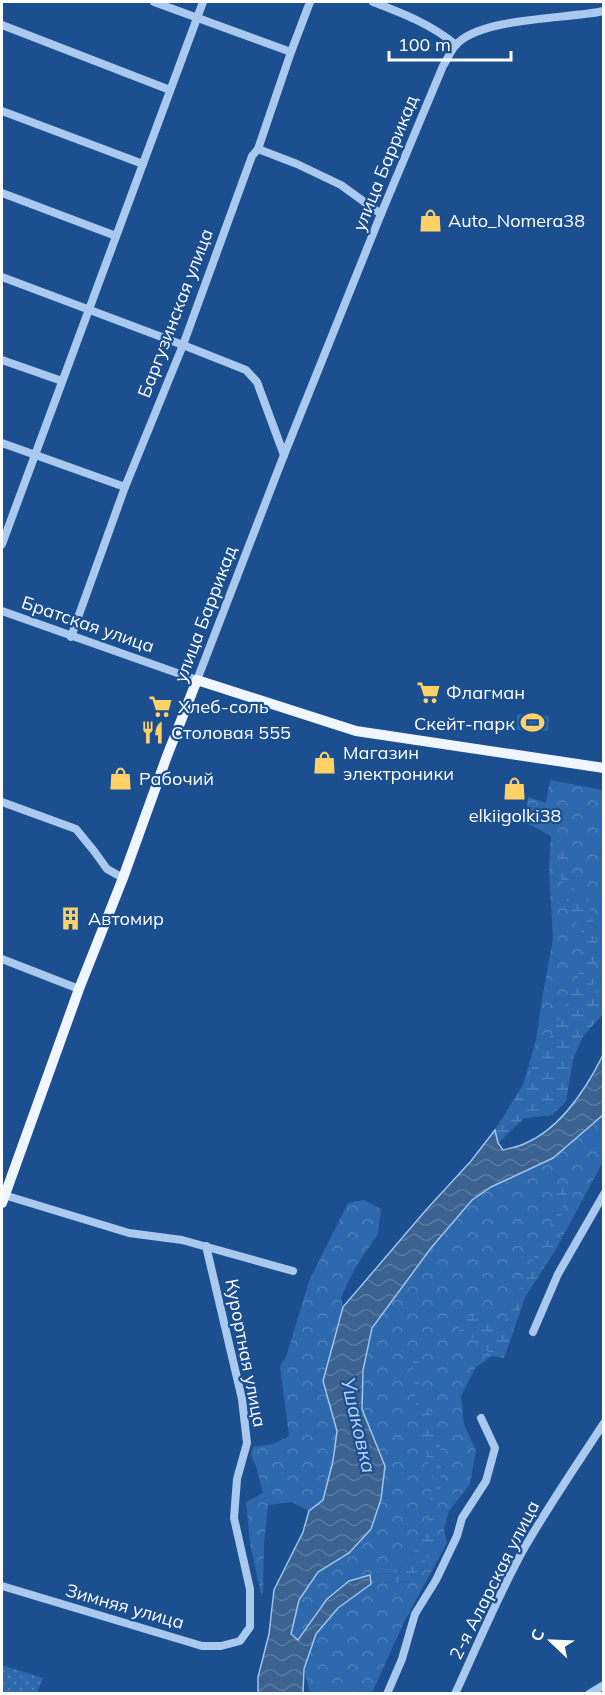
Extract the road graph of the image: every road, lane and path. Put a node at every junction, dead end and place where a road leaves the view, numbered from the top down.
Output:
1 (154, 2) edge
2 (203, 2) edge
3 (310, 2) edge
4 (373, 2) edge
5 (603, 11) edge
6 (197, 17) junction
7 (2, 25) edge
8 (456, 45) junction
9 (291, 52) junction
10 (170, 90) junction
11 (2, 111) edge
12 (258, 149) junction
13 (143, 164) junction
14 (2, 193) edge
15 (381, 214) junction
16 (116, 236) junction
17 (2, 277) edge
18 (89, 309) junction
19 (183, 345) junction
20 (2, 360) edge
21 (62, 381) junction
22 (2, 443) edge
23 (34, 455) junction
24 (284, 455) junction
25 (125, 487) junction
26 (5, 525) edge
27 (2, 544) edge
28 (2, 611) edge
29 (71, 637) junction
30 (197, 680) junction
31 (603, 768) edge
32 (2, 802) edge
33 (123, 878) junction
34 (2, 959) edge
35 (79, 989) junction
36 (603, 1194) edge
37 (3, 1199) edge
38 (206, 1246) junction
39 (293, 1271) dead end
40 (534, 1332) dead end
41 (481, 1418) dead end
42 (603, 1424) edge
43 (2, 1587) edge
44 (240, 1641) joint
45 (603, 1685) edge
46 (387, 1694) edge
47 (455, 1694) edge
48 (589, 1694) edge

1 - 6 street
2 - 6 street
3 - 9 street, Баргузинская улица
4 - 8 street
5 - 8 street
6 - 9 street
6 - 10 street
7 - 10 street
8 - 15 street, улица Баррикад
9 - 12 street, Баргузинская улица
10 - 13 street
11 - 13 street
12 - 15 street
12 - 19 street, Баргузинская улица
13 - 16 street
14 - 16 street
15 - 24 street, улица Баррикад
16 - 18 street
17 - 18 street
18 - 19 street
18 - 21 street
19 - 24 street
19 - 25 street, Баргузинская улица
20 - 21 street
21 - 23 street
22 - 23 street
23 - 25 street
23 - 26 street
24 - 30 street, улица Баррикад
25 - 29 street, Баргузинская улица
26 - 27 street
28 - 29 street, Братская улица
29 - 30 street, Братская улица
30 - 31 main road
30 - 33 main road, улица Баррикад
32 - 33 street
33 - 35 main road, улица Баррикад
34 - 35 street
35 - 37 main road, улица Баррикад
36 - 40 street
37 - 38 street, Курортная улица
38 - 39 street, Курортная улица
38 - 44 street, Курортная улица
41 - 46 street
42 - 47 street, 2-я Аларская улица
43 - 44 street, Зимняя улица
45 - 48 street

